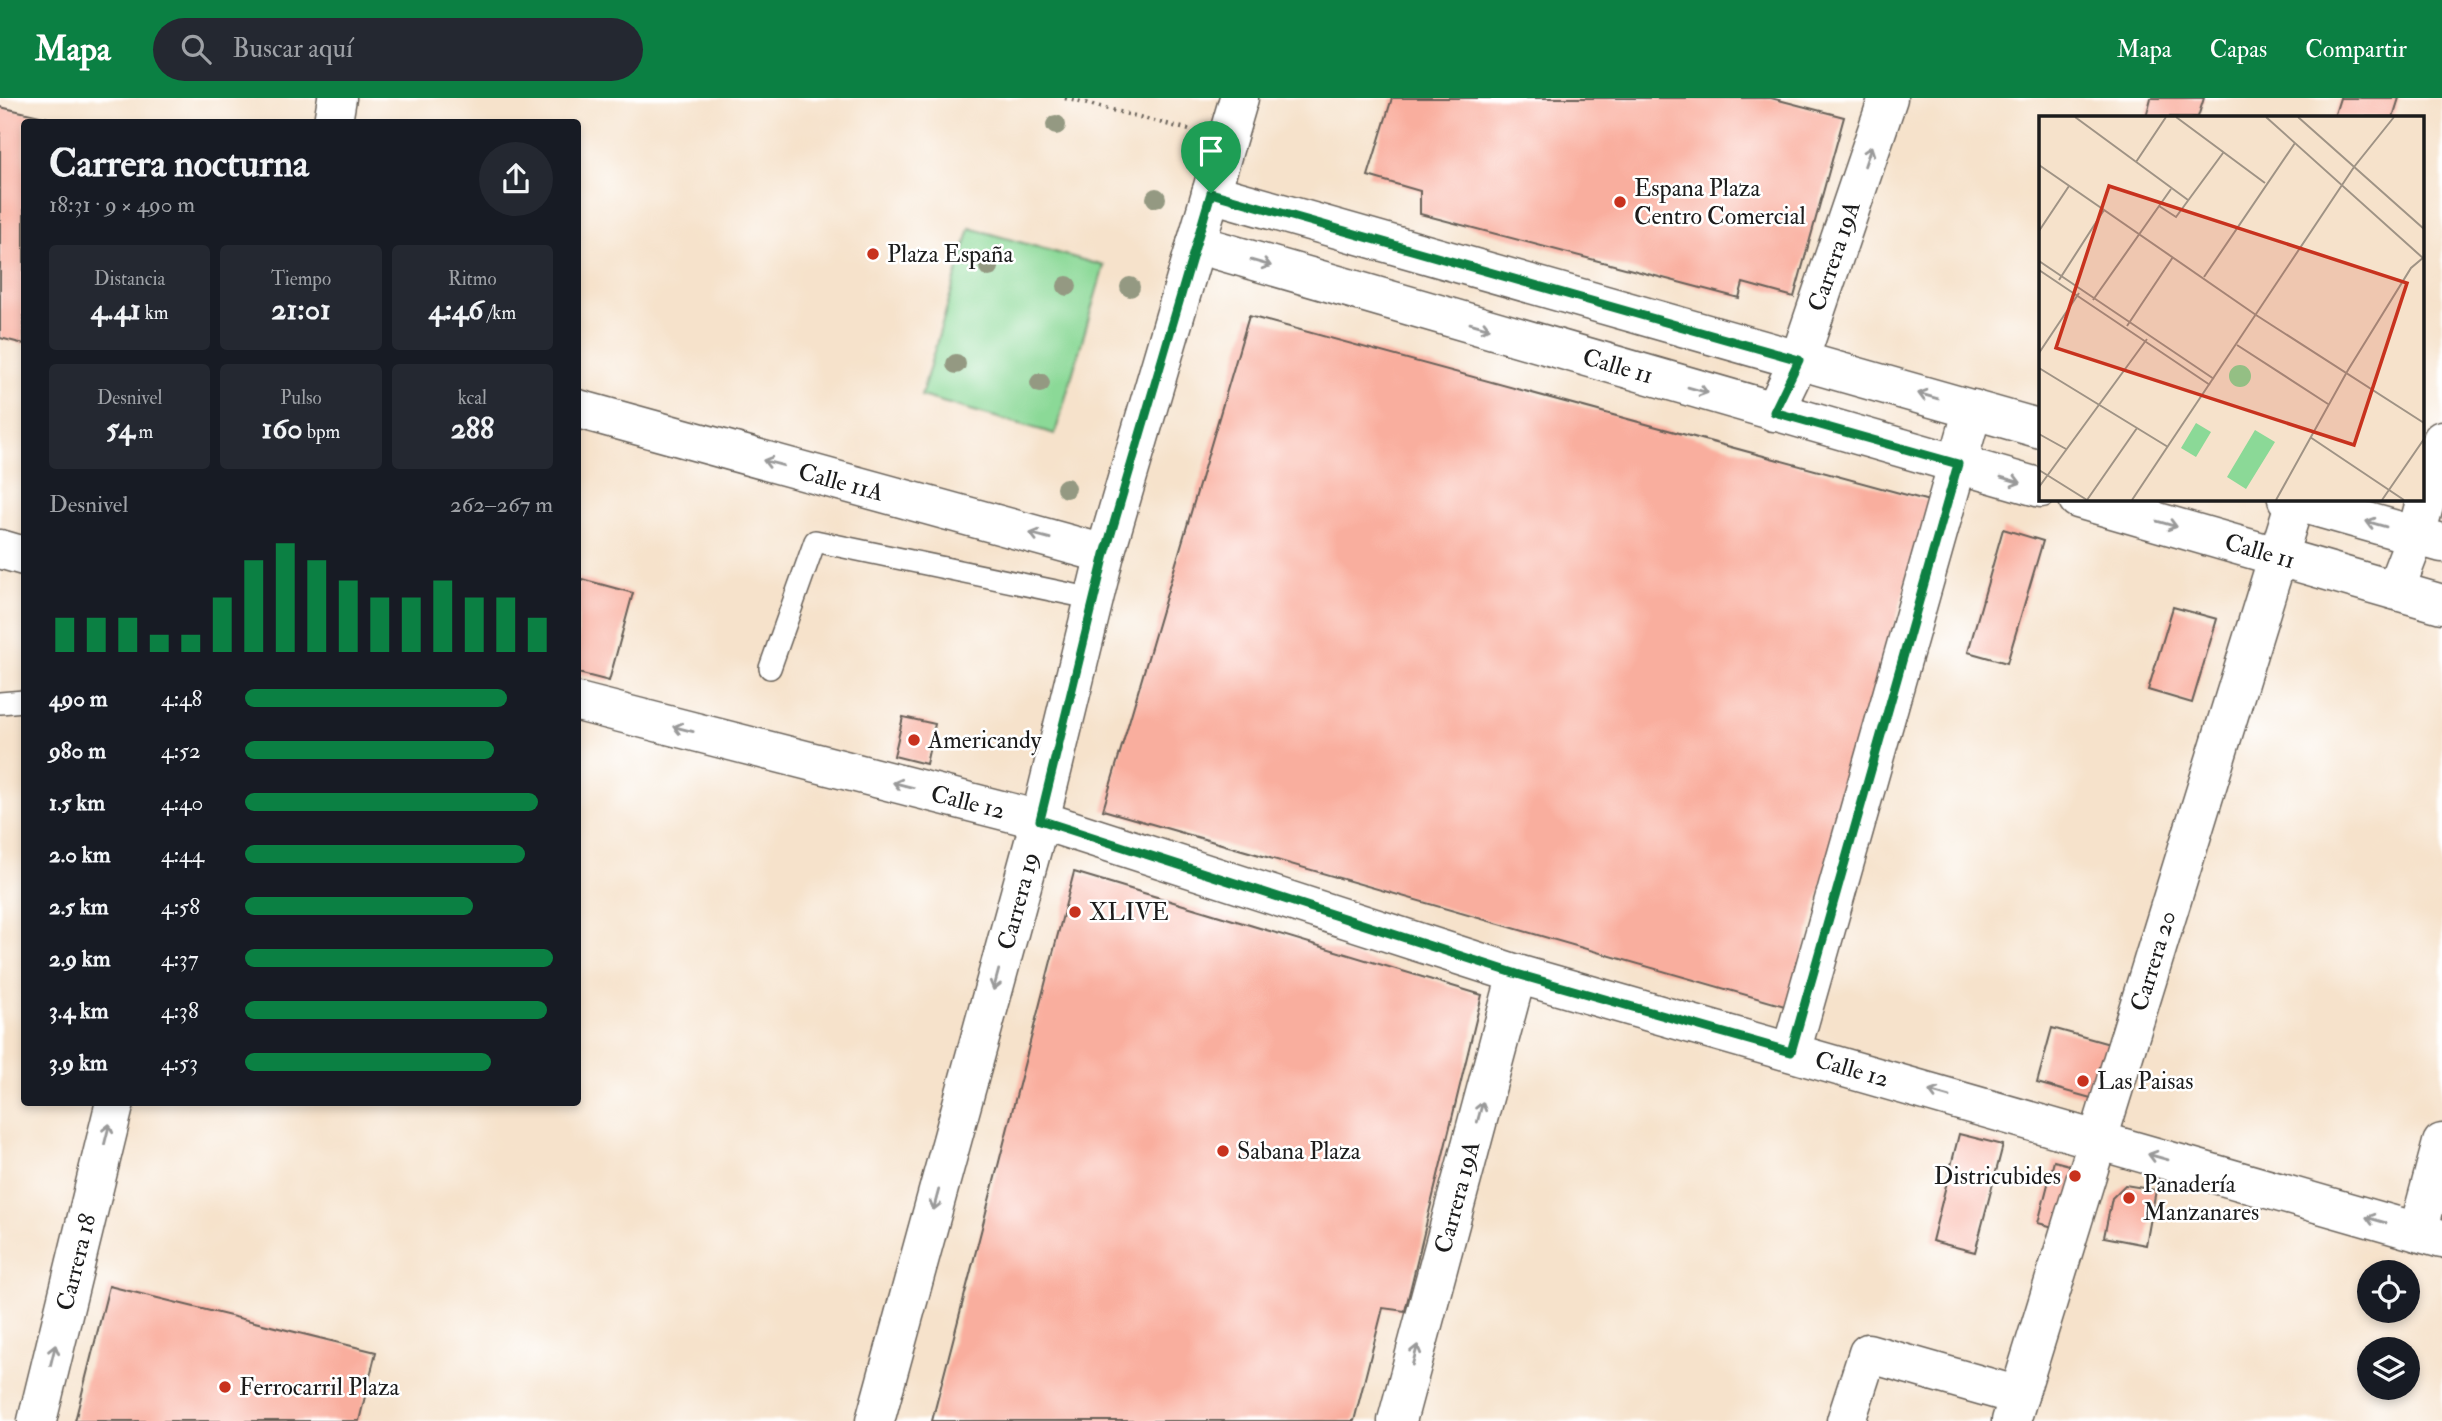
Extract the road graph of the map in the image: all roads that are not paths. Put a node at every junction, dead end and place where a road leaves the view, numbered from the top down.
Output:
1 (337, 98) edge
2 (1239, 98) edge
3 (1888, 98) edge
4 (334, 119) edge
5 (1211, 193) junction
6 (1196, 244) junction
7 (1799, 360) junction
8 (1973, 409) junction
9 (581, 411) edge
10 (1774, 412) junction
11 (2039, 428) edge
12 (2442, 440) edge
13 (1958, 464) junction
14 (2039, 487) edge
15 (2082, 500) edge
16 (2291, 500) edge
17 (2429, 539) edge
18 (0, 550) edge
19 (1105, 554) junction
20 (21, 555) edge
21 (2278, 556) junction
22 (2395, 590) junction
23 (1094, 599) junction
24 (2442, 604) edge
25 (770, 668) dead end
26 (21, 701) edge
27 (0, 703) edge
28 (581, 703) edge
29 (1040, 820) junction
30 (1517, 974) junction
31 (1791, 1052) junction
32 (114, 1106) edge
33 (2098, 1140) junction
34 (2442, 1143) edge
35 (2430, 1235) edge
36 (2015, 1408) edge
37 (37, 1421) edge
38 (874, 1421) edge
39 (1397, 1421) edge
40 (1846, 1421) edge

1 - 4 street
2 - 5 street, Carrera 19
7 -> 3 street, Carrera 19A
5 - 6 street, Carrera 19
5 - 7 street
6 -> 10 street, Calle 11
6 - 19 street, Carrera 19
8 -> 7 street
7 - 10 street, Carrera 19A
8 - 11 street
8 - 13 street
19 -> 9 street, Calle 11A
10 - 13 street, Calle 11
12 - 17 street
13 -> 14 street, Calle 11
13 - 31 street
15 -> 21 street, Calle 11
17 -> 16 street
16 - 21 street, Carrera 20
17 - 22 street
18 - 20 street
19 - 23 street, Carrera 19
21 - 22 street, Calle 11
21 - 33 street, Carrera 20
22 - 24 street, Calle 11
23 - 25 lane
23 - 29 street, Carrera 19
26 - 27 lane
29 -> 28 street, Calle 12
29 - 30 street, Calle 12
29 -> 38 street, Carrera 19
30 - 31 street, Calle 12
39 -> 30 street, Carrera 19A
33 -> 31 street, Calle 12
37 -> 32 street, Carrera 18
35 -> 33 street, Calle 12
33 - 36 street, Carrera 20
34 - 35 street
36 - 40 street

